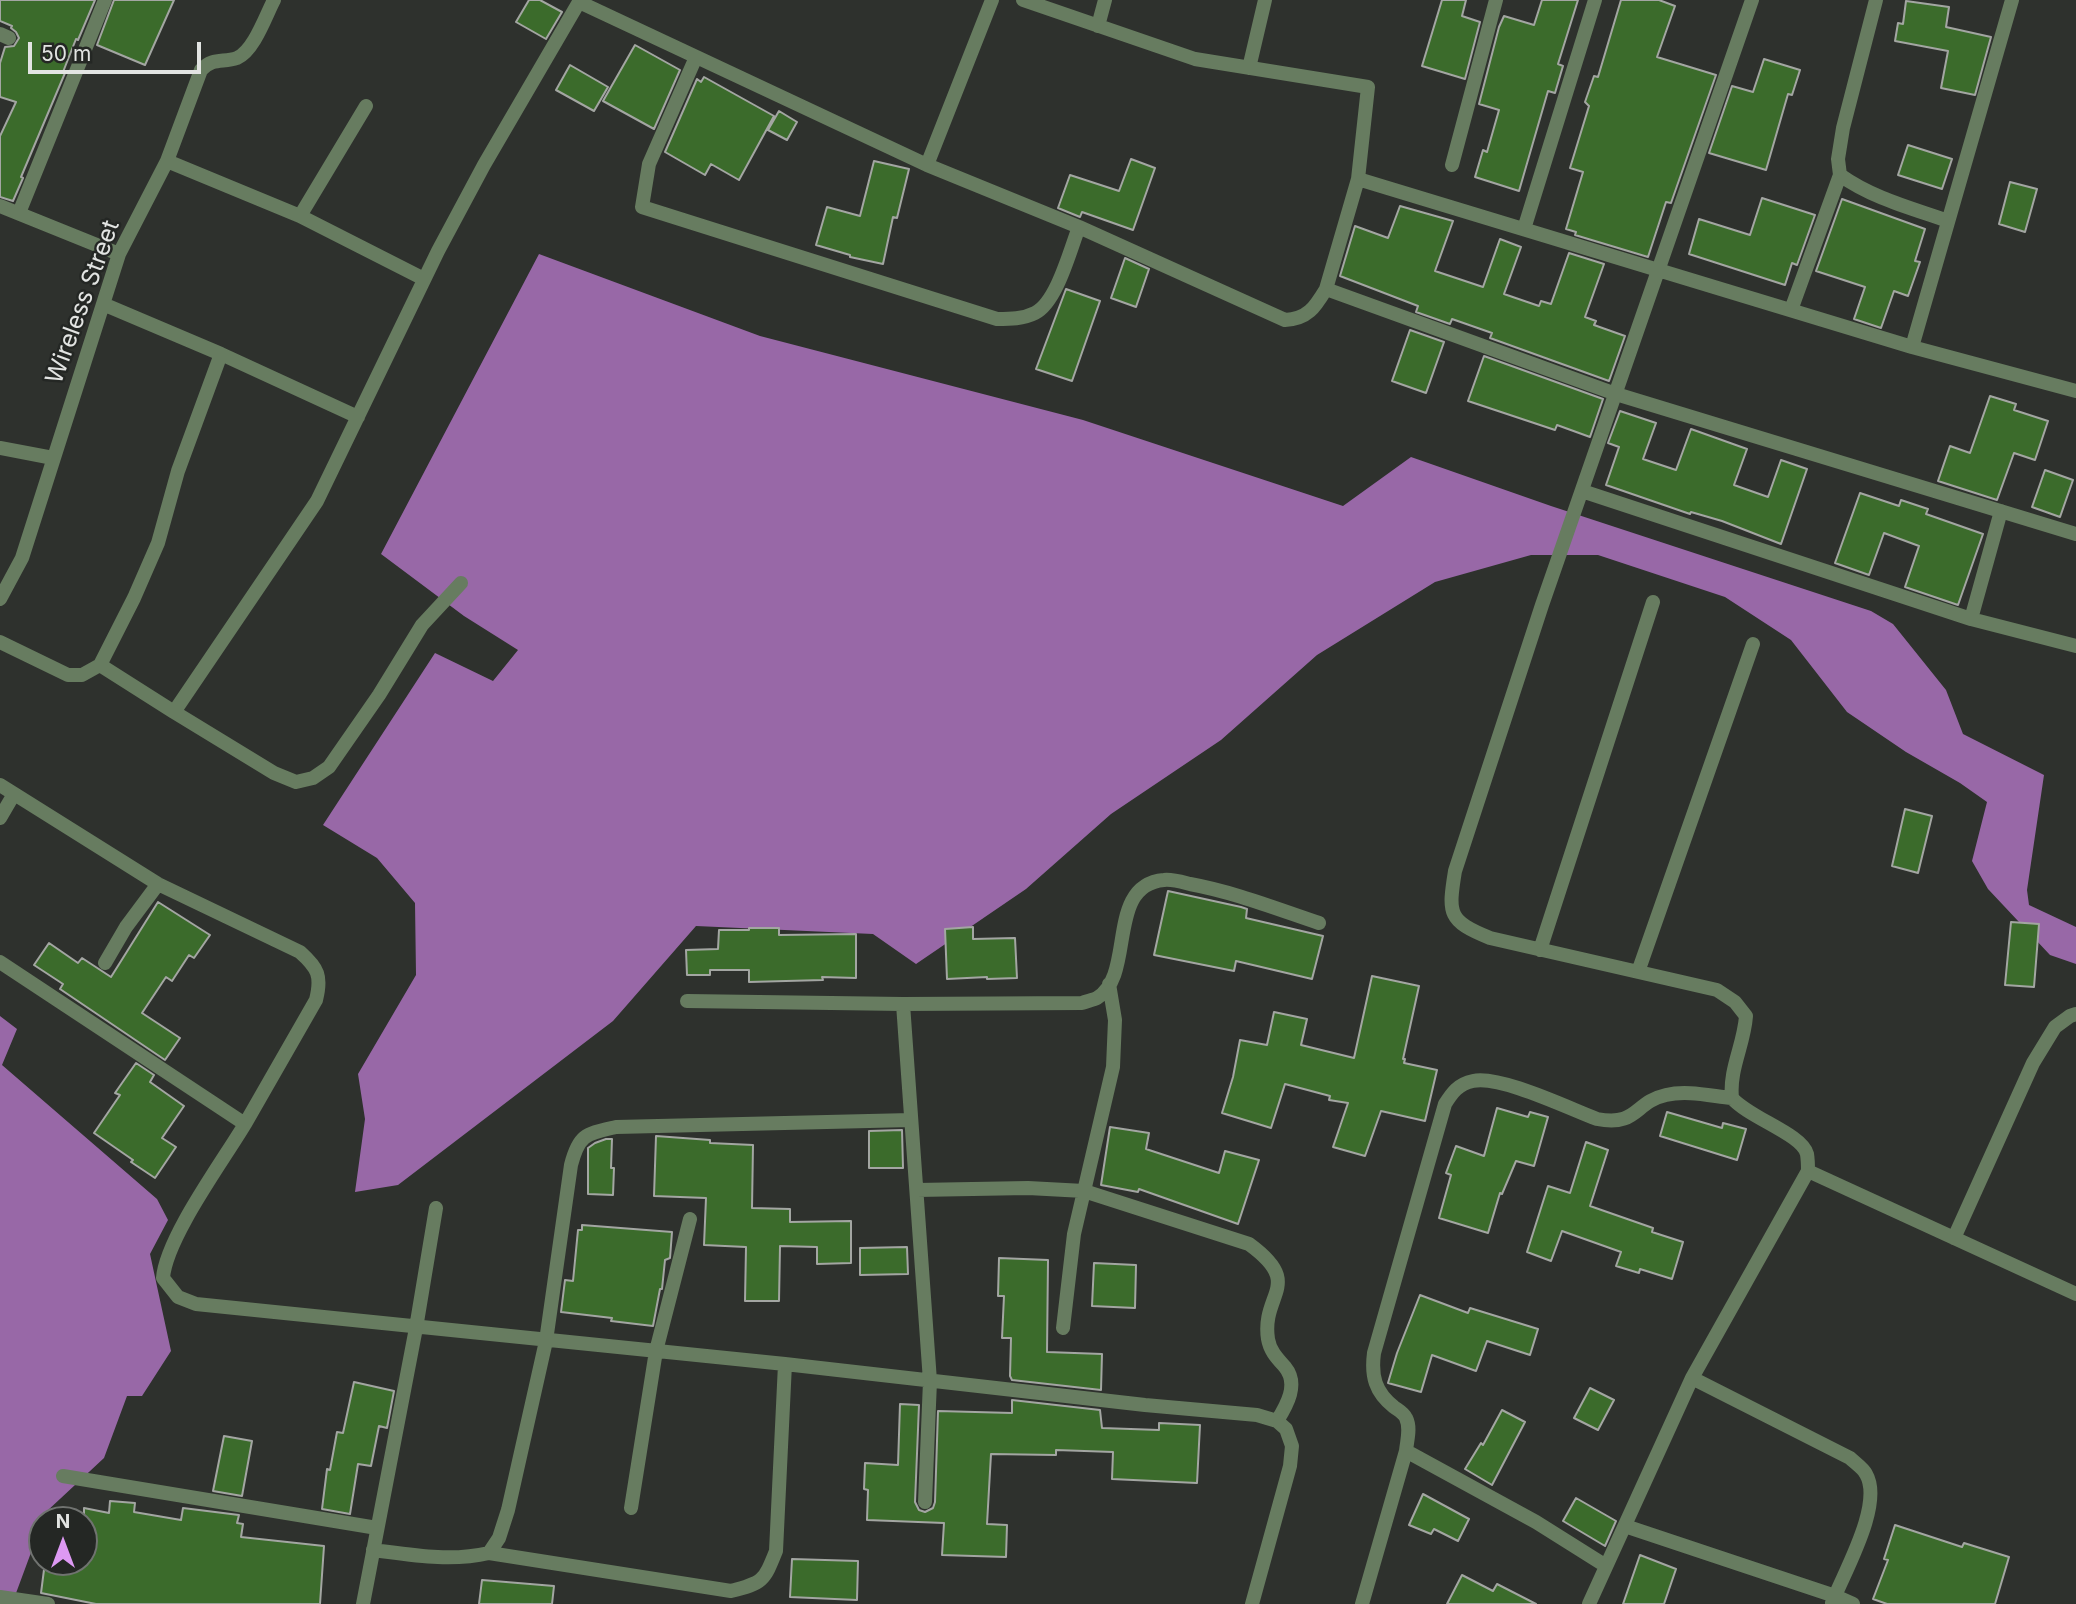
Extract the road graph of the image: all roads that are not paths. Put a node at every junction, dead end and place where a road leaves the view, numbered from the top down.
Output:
1 (105, 0) edge
2 (274, 0) edge
3 (992, 0) edge
4 (1023, 0) edge
5 (1105, 0) edge
6 (1265, 0) edge
7 (1496, 0) edge
8 (1595, 0) edge
9 (1752, 0) edge
10 (1876, 0) edge
11 (2011, 0) edge
12 (578, 1) edge
13 (1098, 26) junction
14 (696, 57) junction
15 (1249, 68) junction
16 (366, 106) dead end
17 (167, 161) junction
18 (927, 165) junction
19 (1452, 165) dead end
20 (1840, 175) junction
21 (1358, 179) junction
22 (0, 206) edge
23 (19, 213) junction
24 (300, 216) junction
25 (1948, 221) junction
26 (1079, 227) junction
27 (1524, 229) junction
28 (119, 254) junction
29 (1659, 270) junction
30 (424, 279) junction
31 (1326, 289) junction
32 (103, 304) junction
33 (1791, 310) junction
34 (1912, 347) junction
35 (220, 354) junction
36 (2076, 391) edge
37 (1615, 394) junction
38 (358, 417) junction
39 (0, 448) edge
40 (53, 458) junction
41 (1582, 491) junction
42 (2001, 511) junction
43 (2076, 534) edge
44 (461, 583) dead end
45 (0, 599) edge
46 (1653, 602) dead end
47 (1971, 619) junction
48 (0, 642) edge
49 (1753, 644) dead end
50 (2076, 646) edge
51 (100, 665) junction
52 (174, 712) junction
53 (0, 785) edge
54 (14, 794) junction
55 (0, 818) edge
56 (158, 884) junction
57 (1319, 923) dead end
58 (1540, 950) junction
59 (0, 962) edge
60 (105, 963) dead end
61 (1637, 972) junction
62 (1109, 984) junction
63 (687, 1000) dead end
64 (903, 1004) junction
65 (2076, 1014) edge
66 (1732, 1098) junction
67 (911, 1120) junction
68 (245, 1124) junction
69 (1808, 1171) junction
70 (917, 1190) junction
71 (1084, 1191) junction
72 (436, 1208) dead end
73 (690, 1219) dead end
74 (1954, 1238) junction
75 (2076, 1294) edge
76 (416, 1328) junction
77 (1063, 1328) dead end
78 (546, 1341) junction
79 (656, 1352) junction
80 (785, 1364) junction
81 (1692, 1378) junction
82 (930, 1381) junction
83 (1278, 1421) junction
84 (1406, 1451) junction
85 (63, 1476) dead end
86 (925, 1502) dead end
87 (631, 1508) dead end
88 (1625, 1526) junction
89 (377, 1528) junction
90 (373, 1549) junction
91 (489, 1553) junction
92 (1606, 1566) junction
93 (0, 1597) edge
94 (1834, 1600) edge
95 (48, 1604) edge
96 (363, 1604) edge
97 (1252, 1604) edge
98 (1362, 1604) edge
99 (1589, 1604) edge
100 (1853, 1604) edge

1 - 23 street
2 - 17 street, Wireless Street
3 - 18 street
4 - 13 street
5 - 13 street
6 - 15 street
7 - 19 street
8 - 27 street
9 - 29 street
10 - 20 street
11 - 25 street
12 - 14 street
12 - 30 street
13 - 15 street
14 - 18 street
14 - 26 street
15 - 21 street
16 - 24 street
17 - 24 street
17 - 28 street, Wireless Street
18 - 26 street
20 - 25 street
20 - 33 street
21 - 27 street
21 - 31 street
22 - 23 street
23 - 28 street
24 - 30 street
25 - 34 street
26 - 31 street
27 - 29 street
28 - 32 street, Wireless Street
29 - 33 street
29 - 37 street
30 - 38 street
31 - 37 street
32 - 35 street
32 - 40 street, Wireless Street
33 - 34 street
34 - 36 street
35 - 38 street
35 - 51 street
37 - 41 street
37 - 42 street
38 - 52 street
39 - 40 street
40 - 45 street, Wireless Street
41 - 47 street
41 - 58 street
42 - 43 street
42 - 47 street
44 - 52 street
46 - 58 street
47 - 50 street
48 - 51 street
49 - 61 street
51 - 52 street
53 - 54 street
54 - 55 street
54 - 56 street
56 - 60 street
56 - 68 street
57 - 62 street
58 - 61 street
59 - 68 street
61 - 66 street
62 - 64 street
62 - 71 street
63 - 64 street
64 - 67 street
65 - 74 street
66 - 69 street
66 - 84 street
67 - 70 street
67 - 78 street
68 - 76 street
69 - 74 street
69 - 81 street
70 - 71 street
70 - 82 street
71 - 77 street
71 - 83 street
72 - 76 street
73 - 79 street
74 - 75 street
76 - 78 street
76 - 89 street
78 - 79 street
78 - 91 street
79 - 80 street
79 - 87 street
80 - 82 street
80 - 91 street
81 - 88 street
81 - 94 street
82 - 83 street
82 - 86 street
83 - 97 street
84 - 92 street
84 - 98 street
85 - 89 street
88 - 92 street
88 - 94 street
89 - 90 street
90 - 91 street
90 - 96 street
92 - 99 street
93 - 95 street
94 - 100 street

